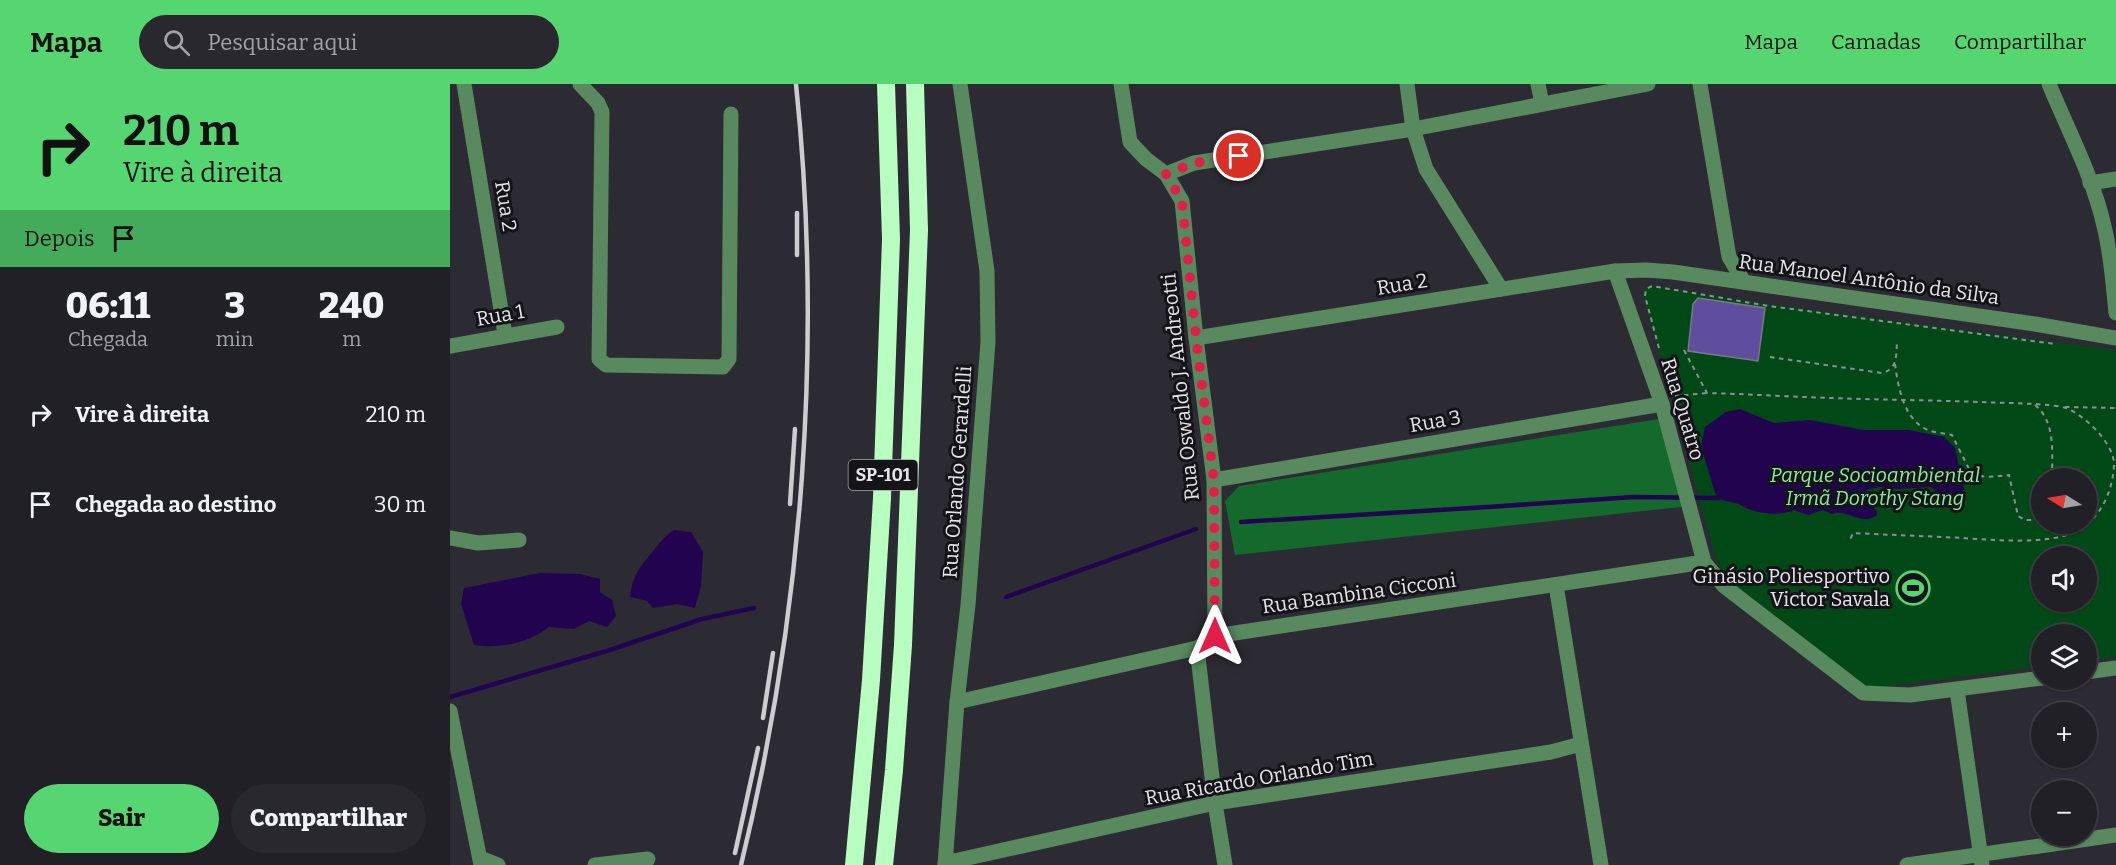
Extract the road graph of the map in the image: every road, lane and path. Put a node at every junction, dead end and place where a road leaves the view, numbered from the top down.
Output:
1 (464, 84) edge
2 (580, 84) edge
3 (886, 84) edge
4 (915, 84) edge
5 (960, 84) edge
6 (1121, 84) edge
7 (1407, 84) edge
8 (1538, 84) edge
9 (1648, 84) edge
10 (1700, 84) edge
11 (2049, 84) edge
12 (1542, 104) junction
13 (731, 114) dead end
14 (1413, 129) junction
15 (1166, 174) junction
16 (2116, 180) edge
17 (2090, 183) junction
18 (1615, 271) junction
19 (1744, 282) junction
20 (1501, 289) junction
21 (2116, 313) edge
22 (557, 327) dead end
23 (505, 334) junction
24 (1196, 338) junction
25 (2116, 338) edge
26 (1897, 341) dead end
27 (2060, 344) dead end
28 (450, 346) edge
29 (1684, 350) dead end
30 (1660, 352) dead end
31 (1770, 357) dead end
32 (1895, 364) junction
33 (1707, 393) junction
34 (1901, 398) junction
35 (1667, 400) junction
36 (2033, 404) junction
37 (2065, 407) junction
38 (2116, 408) edge
39 (2051, 468) edge
40 (1214, 480) junction
41 (2031, 520) edge
42 (450, 538) edge
43 (519, 540) dead end
44 (1850, 540) dead end
45 (1704, 562) junction
46 (1556, 585) junction
47 (1215, 636) junction
48 (1197, 648) junction
49 (2116, 668) edge
50 (2097, 671) edge
51 (2031, 680) edge
52 (1957, 690) junction
53 (957, 702) junction
54 (450, 713) edge
55 (1581, 744) junction
56 (455, 764) edge
57 (1215, 803) junction
58 (2116, 835) edge
59 (648, 860) dead end
60 (1982, 860) edge
61 (480, 861) edge
62 (945, 864) edge
63 (498, 865) edge
64 (595, 865) edge
65 (854, 865) edge
66 (884, 865) edge
67 (1225, 865) edge
68 (1601, 865) edge
69 (1908, 865) edge

1 - 23 street, Rua 2
2 - 13 street
3 - 65 highway, SP-101
4 - 66 highway, SP-101
5 - 53 street, Rua Orlando Gerardelli
6 - 15 street
7 - 14 street
8 - 12 street
9 - 12 street
10 - 19 street
11 - 17 street
12 - 14 street
14 - 15 street
14 - 20 street
15 - 24 street, Rua Oswaldo J. Andreotti
16 - 17 street
17 - 21 street
18 - 19 street, Rua Manoel Antônio da Silva
18 - 20 street, Rua 2
18 - 35 street, Rua Quatro
19 - 25 street, Rua Manoel Antônio da Silva
20 - 24 street, Rua 2
22 - 23 street, Rua 1
23 - 28 street, Rua 1
24 - 40 street, Rua Oswaldo J. Andreotti
26 - 32 path
27 - 30 path
29 - 33 path
31 - 32 path
32 - 34 path
33 - 34 path
33 - 35 path
34 - 36 path
34 - 41 path
35 - 40 street, Rua 3
35 - 45 street, Rua Quatro
36 - 37 path
36 - 39 path
37 - 38 path
37 - 44 path
40 - 47 street, Rua Oswaldo J. Andreotti
42 - 43 street
45 - 46 street, Rua Bambina Cicconi
45 - 52 street
46 - 47 street, Rua Bambina Cicconi
46 - 55 street
47 - 48 street, Rua Bambina Cicconi
48 - 53 street, Rua Bambina Cicconi
48 - 57 street
49 - 50 street
51 - 52 street
52 - 60 street
53 - 62 street, Rua Orlando Gerardelli
54 - 56 street
55 - 57 street, Rua Ricardo Orlando Tim
55 - 68 street
56 - 61 street
57 - 62 street, Rua Ricardo Orlando Tim
57 - 67 street
58 - 60 street
59 - 64 street
60 - 69 street
61 - 63 street

